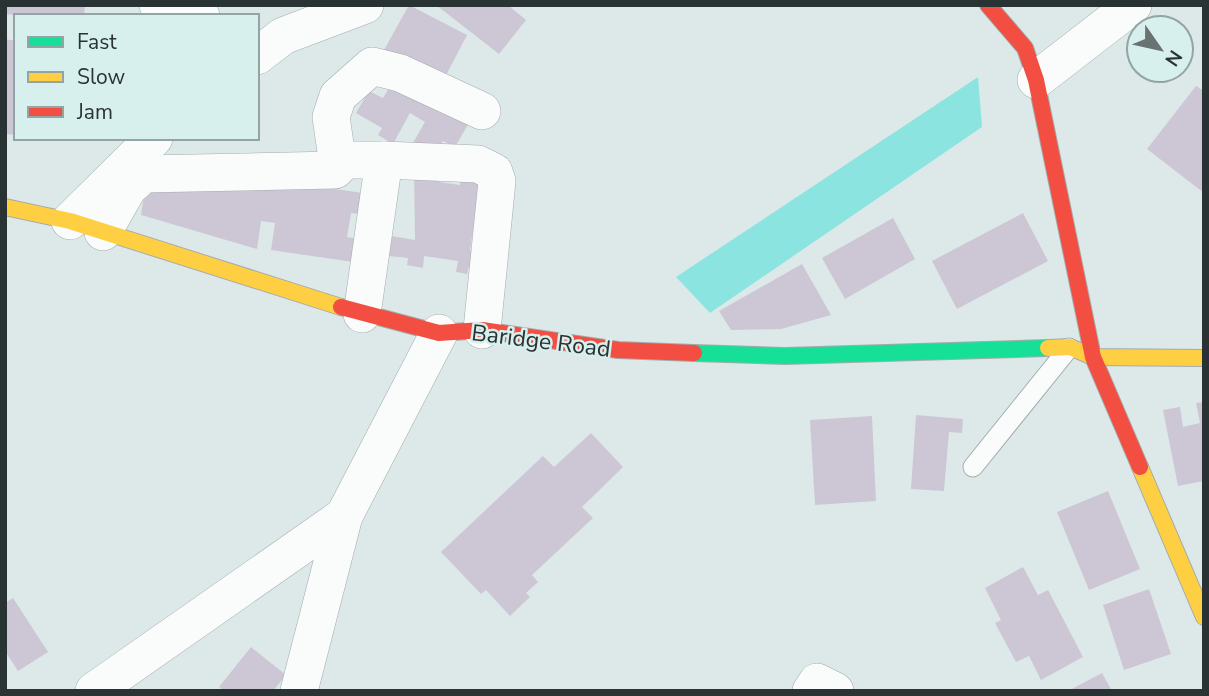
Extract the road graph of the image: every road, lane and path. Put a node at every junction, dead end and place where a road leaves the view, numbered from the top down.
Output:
1 (158, 5) edge
2 (365, 5) edge
3 (988, 5) edge
4 (1133, 5) edge
5 (193, 14) edge
6 (287, 23) edge
7 (1036, 80) junction
8 (482, 111) dead end
9 (152, 140) edge
10 (345, 160) junction
11 (384, 160) junction
12 (10, 214) edge
13 (87, 226) junction
14 (362, 314) junction
15 (482, 330) junction
16 (439, 333) junction
17 (1070, 347) junction
18 (1093, 358) junction
19 (1204, 358) edge
20 (973, 467) dead end
21 (344, 516) junction
22 (1204, 617) edge
23 (94, 691) edge
24 (299, 691) edge
25 (811, 691) edge
26 (835, 691) edge

1 - 5 street
2 - 6 street
3 - 7 street
4 - 7 street
7 - 18 street
8 - 10 street
9 - 13 street
10 - 11 street
10 - 13 street
11 - 14 street
11 - 15 street
12 - 13 street, Baridge Road
13 - 14 street, Baridge Road
14 - 16 street, Baridge Road
15 - 16 street, Baridge Road
15 - 17 street, Baridge Road
16 - 21 street
17 - 18 street, Baridge Road
17 - 20 lane
18 - 19 street
18 - 22 street
21 - 23 street
21 - 24 street
25 - 26 street

